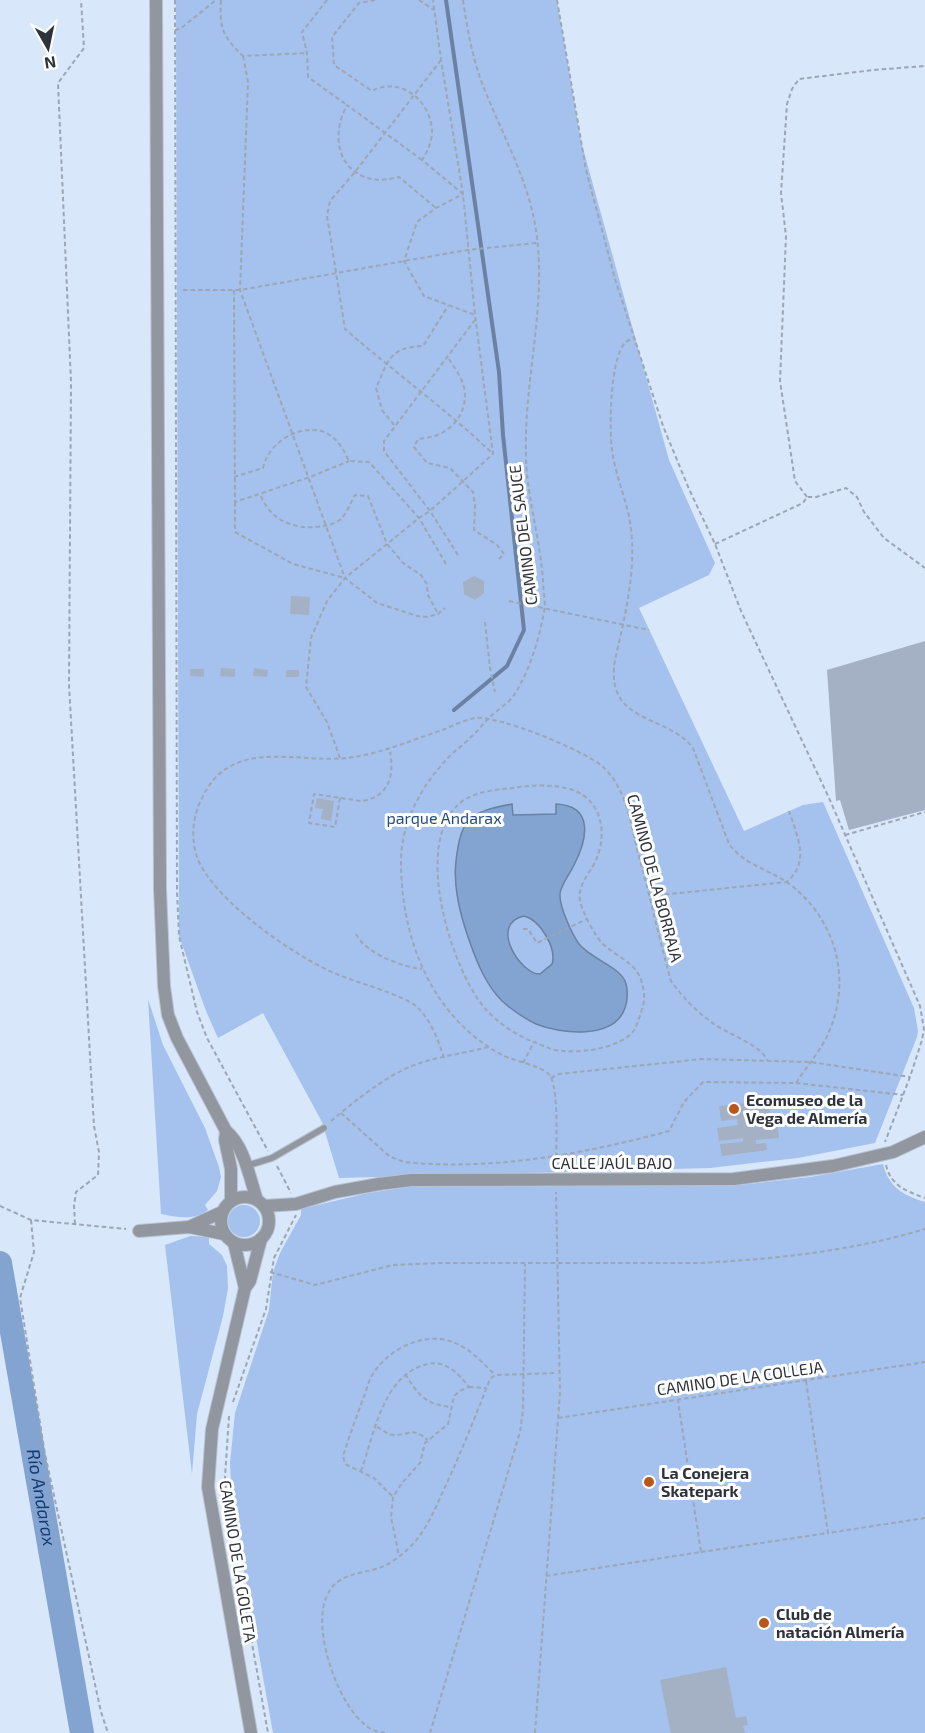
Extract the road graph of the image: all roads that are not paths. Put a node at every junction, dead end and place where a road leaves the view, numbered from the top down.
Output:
1 (156, 0) edge
2 (324, 1128) road end
3 (226, 1131) junction
4 (925, 1137) edge
5 (245, 1166) junction
6 (231, 1202) junction
7 (260, 1203) junction
8 (295, 1203) junction
9 (222, 1212) junction
10 (269, 1222) junction
11 (189, 1227) junction
12 (139, 1231) road end
13 (224, 1234) junction
14 (261, 1239) junction
15 (234, 1243) junction
16 (245, 1288) junction
17 (251, 1733) edge

1 - 3 street
2 - 5 lane
3 - 5 street
3 - 6 street
4 - 8 street, CALLE JAÚL BAJO
5 - 7 street
6 - 7 street
6 - 9 street
7 - 8 street, CALLE JAÚL BAJO
7 - 10 street
8 - 10 street, CALLE JAÚL BAJO
9 - 11 street
9 - 13 street
10 - 14 street
11 - 12 street
11 - 13 street
13 - 15 street
14 - 15 street
14 - 16 street, CAMINO DE LA GOLETA
15 - 16 street, CAMINO DE LA GOLETA
16 - 17 street, CAMINO DE LA GOLETA

